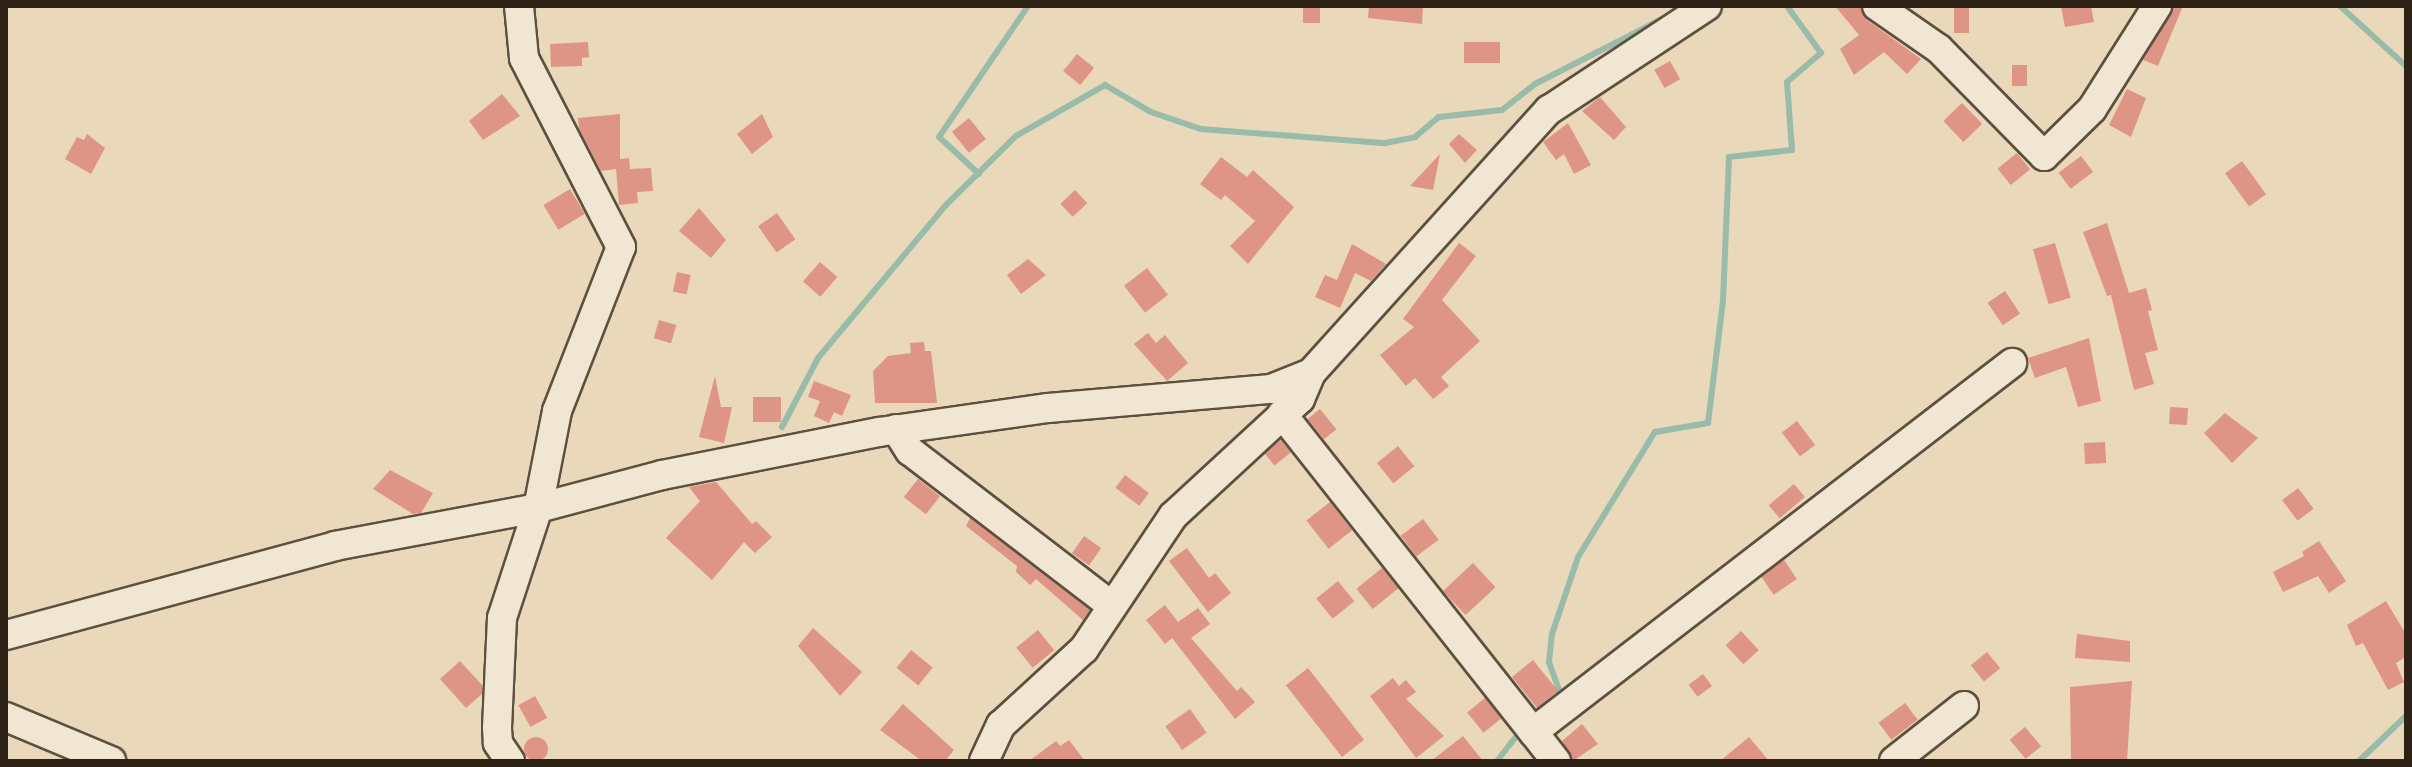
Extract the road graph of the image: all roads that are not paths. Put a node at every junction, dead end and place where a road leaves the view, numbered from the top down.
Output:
1 (519, 6) edge
2 (1707, 6) edge
3 (1877, 6) edge
4 (2157, 6) edge
5 (2012, 363) dead end
6 (1311, 373) junction
7 (1282, 414) junction
8 (896, 429) junction
9 (538, 508) junction
10 (1111, 605) junction
11 (6, 635) edge
12 (1964, 706) dead end
13 (6, 717) edge
14 (1533, 732) junction
15 (111, 761) edge
16 (510, 761) edge
17 (984, 761) edge
18 (1556, 761) edge
19 (1894, 761) edge

1 - 9 street
2 - 6 street
3 - 4 street
5 - 14 street
6 - 7 street
6 - 8 street
7 - 10 street
7 - 14 street
8 - 9 street
8 - 10 street
9 - 11 street
9 - 16 street
10 - 17 street
12 - 19 street
13 - 15 street
14 - 18 street

